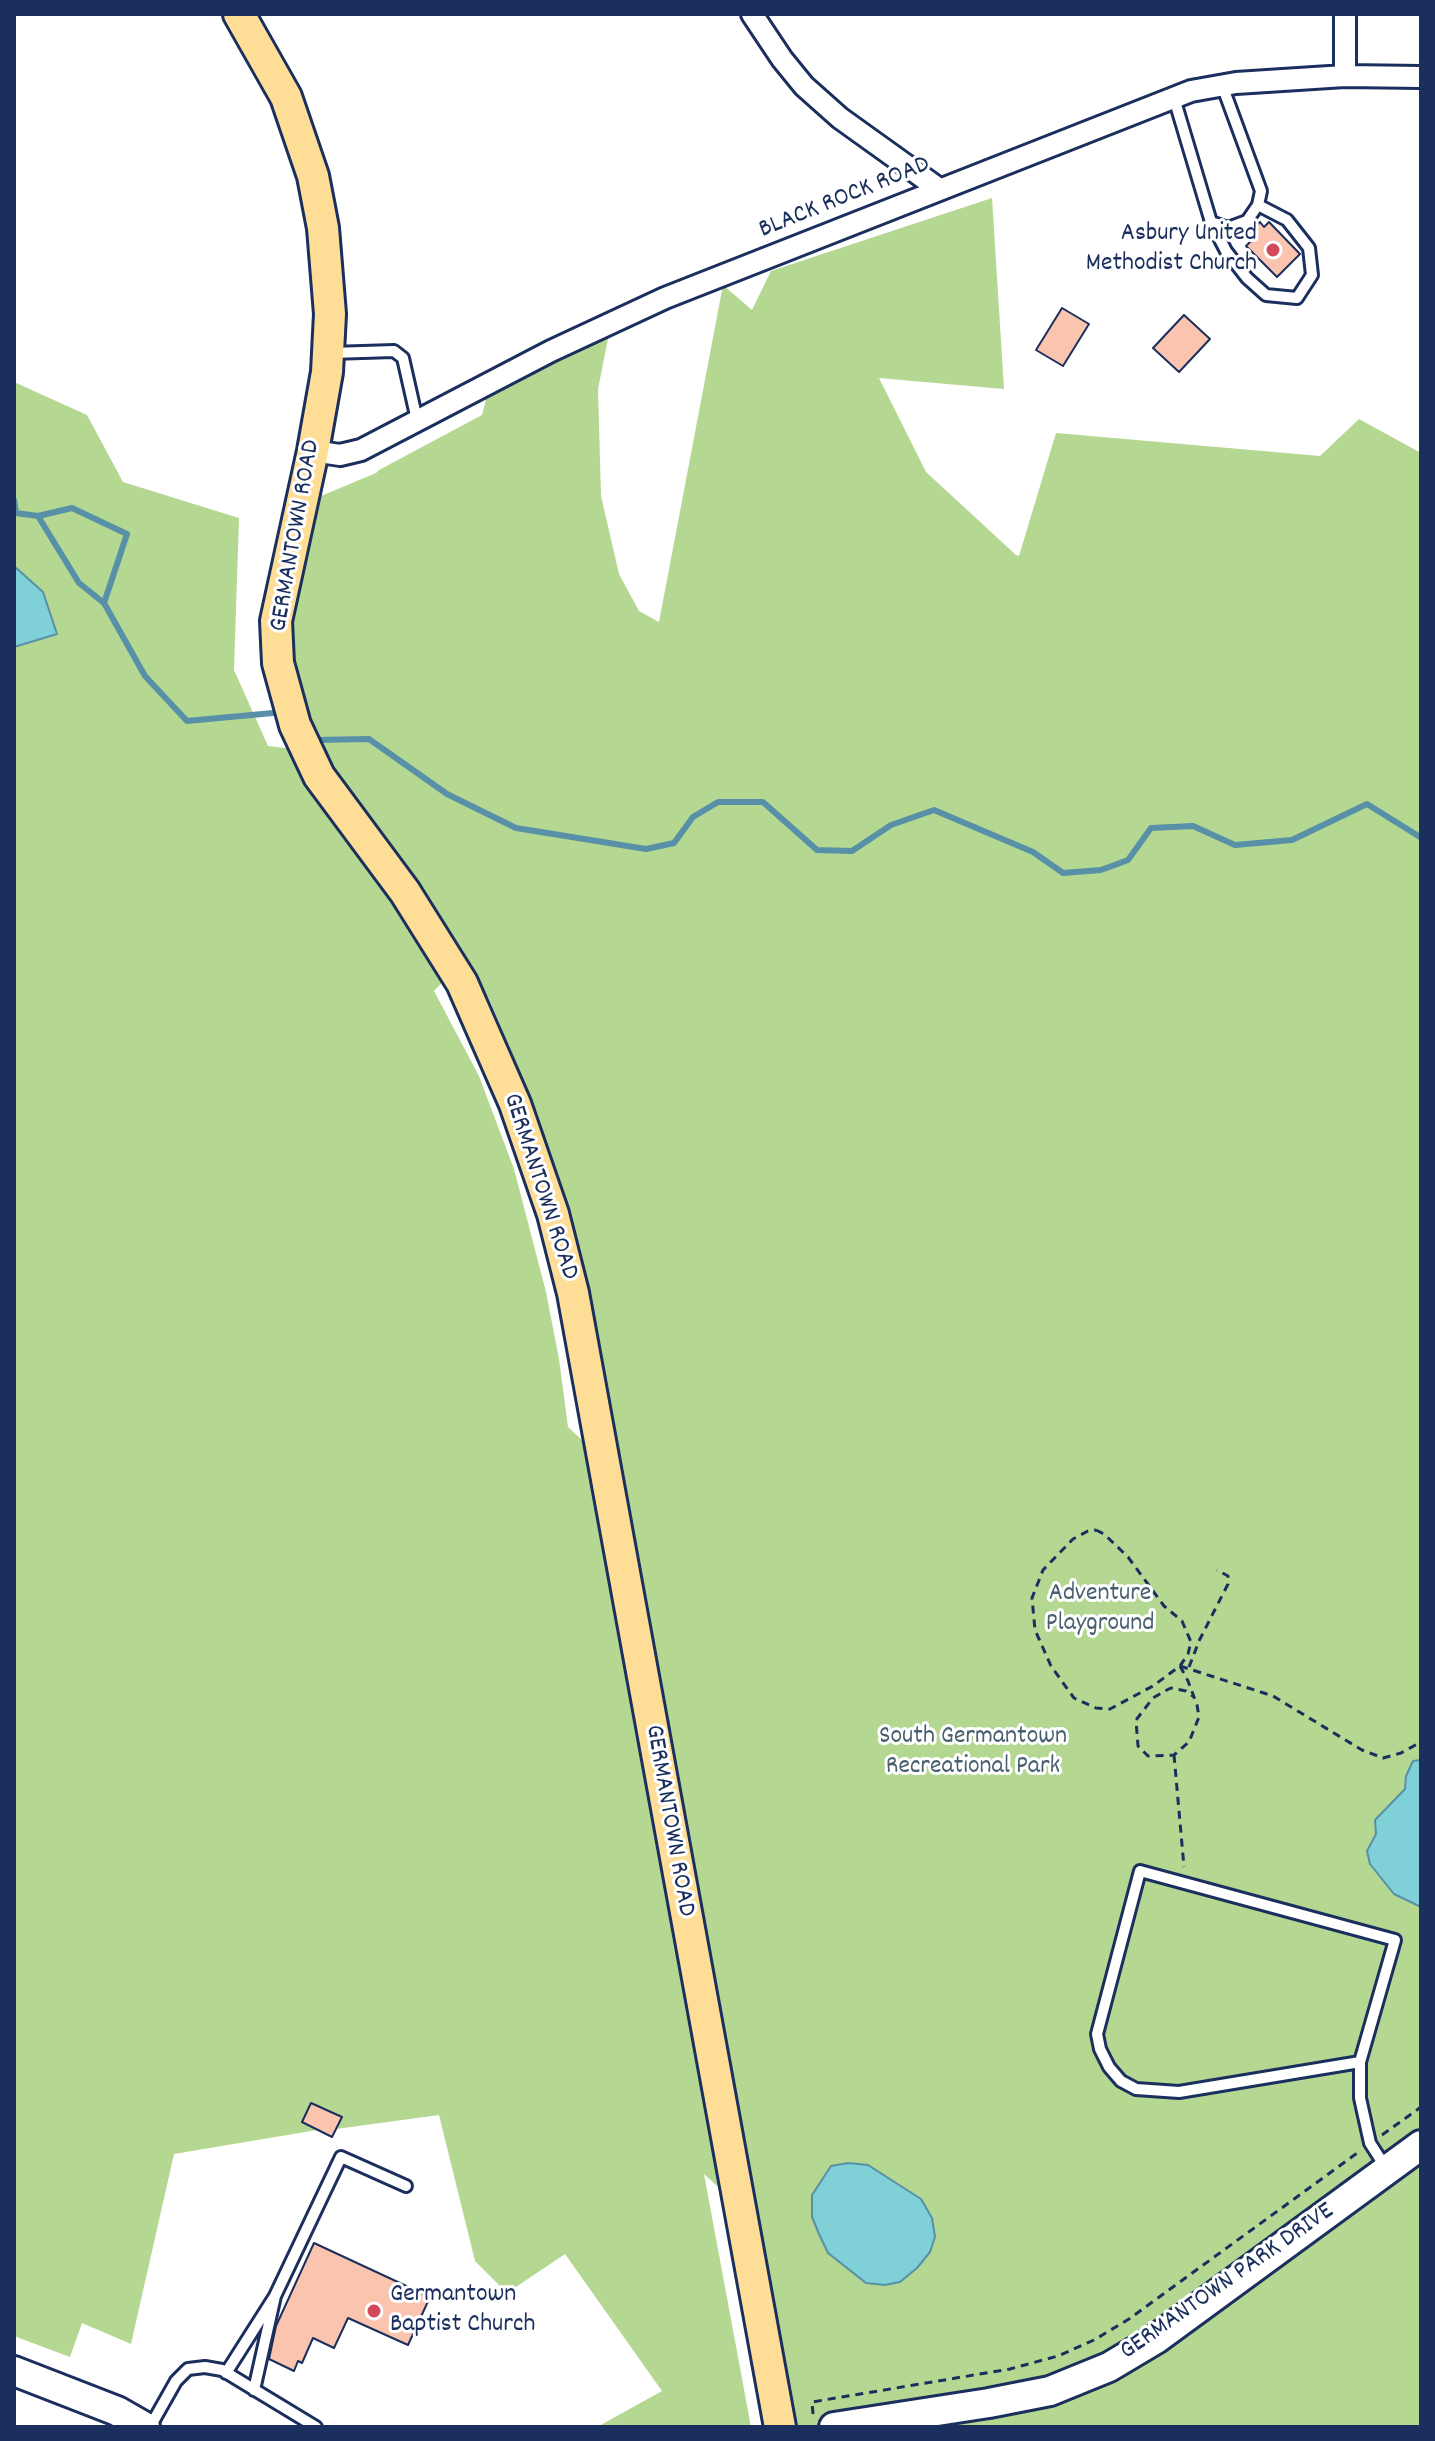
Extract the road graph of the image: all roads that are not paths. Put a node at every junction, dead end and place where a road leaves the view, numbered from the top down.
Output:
1 (239, 14) edge
2 (752, 14) edge
3 (1345, 14) edge
4 (1345, 76) junction
5 (1421, 77) edge
6 (1222, 85) junction
7 (1174, 98) junction
8 (939, 189) junction
9 (1258, 205) junction
10 (1211, 222) junction
11 (328, 353) junction
12 (417, 420) junction
13 (313, 451) junction
14 (1360, 2062) junction
15 (1421, 2145) edge
16 (1387, 2170) junction
17 (406, 2186) dead end
18 (275, 2296) junction
19 (14, 2371) edge
20 (226, 2373) junction
21 (254, 2390) junction
22 (148, 2427) edge
23 (316, 2427) edge
24 (780, 2427) edge
25 (834, 2427) edge

1 - 11 main road, GERMANTOWN ROAD
2 - 8 street
3 - 4 street
4 - 5 street, BLACK ROCK ROAD
4 - 6 street, BLACK ROCK ROAD
6 - 7 street, BLACK ROCK ROAD
6 - 9 lane
7 - 8 street, BLACK ROCK ROAD
7 - 10 lane
8 - 12 street, BLACK ROCK ROAD
9 - 10 lane
9 - 10 lane
11 - 12 lane
11 - 13 main road, GERMANTOWN ROAD
12 - 13 street, BLACK ROCK ROAD
13 - 24 main road, GERMANTOWN ROAD
14 - 14 lane
14 - 16 lane
15 - 16 street, GERMANTOWN PARK DRIVE
16 - 25 street, GERMANTOWN PARK DRIVE
17 - 18 lane
18 - 20 lane
18 - 21 lane
19 - 22 street
20 - 21 lane
20 - 22 lane
21 - 23 lane

